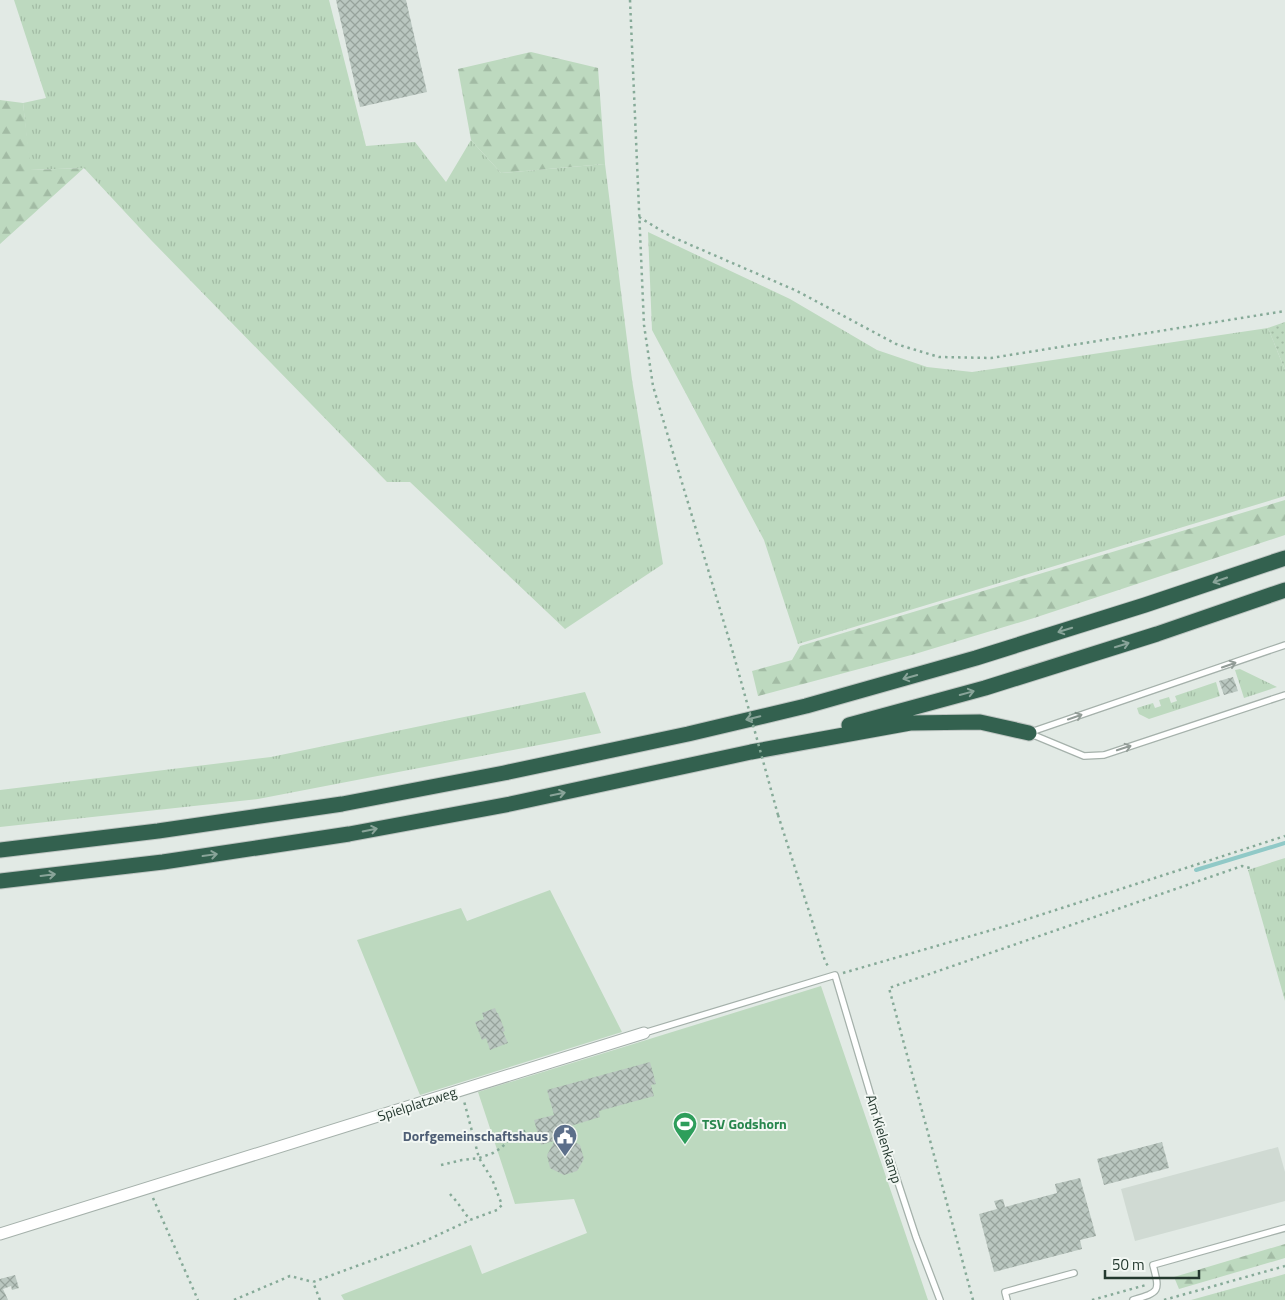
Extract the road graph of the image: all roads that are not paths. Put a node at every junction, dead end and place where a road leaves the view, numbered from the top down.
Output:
1 (1285, 558) edge
2 (1285, 590) edge
3 (1285, 645) edge
4 (1285, 695) edge
5 (1029, 733) junction
6 (751, 752) junction
7 (0, 850) edge
8 (0, 881) edge
9 (835, 975) joint
10 (644, 1033) joint
11 (1285, 1228) edge
12 (0, 1234) edge
13 (1074, 1273) dead end
14 (940, 1300) edge
15 (1007, 1300) edge
16 (1133, 1300) edge

1 -> 7 highway
6 -> 2 highway
5 -> 3 lane
5 -> 4 lane
5 - 6 highway
8 -> 6 highway
9 - 10 lane, Spielplatzweg
9 - 14 lane, Am Kielenkamp
10 - 12 street, Spielplatzweg
11 - 16 lane
13 - 15 lane

